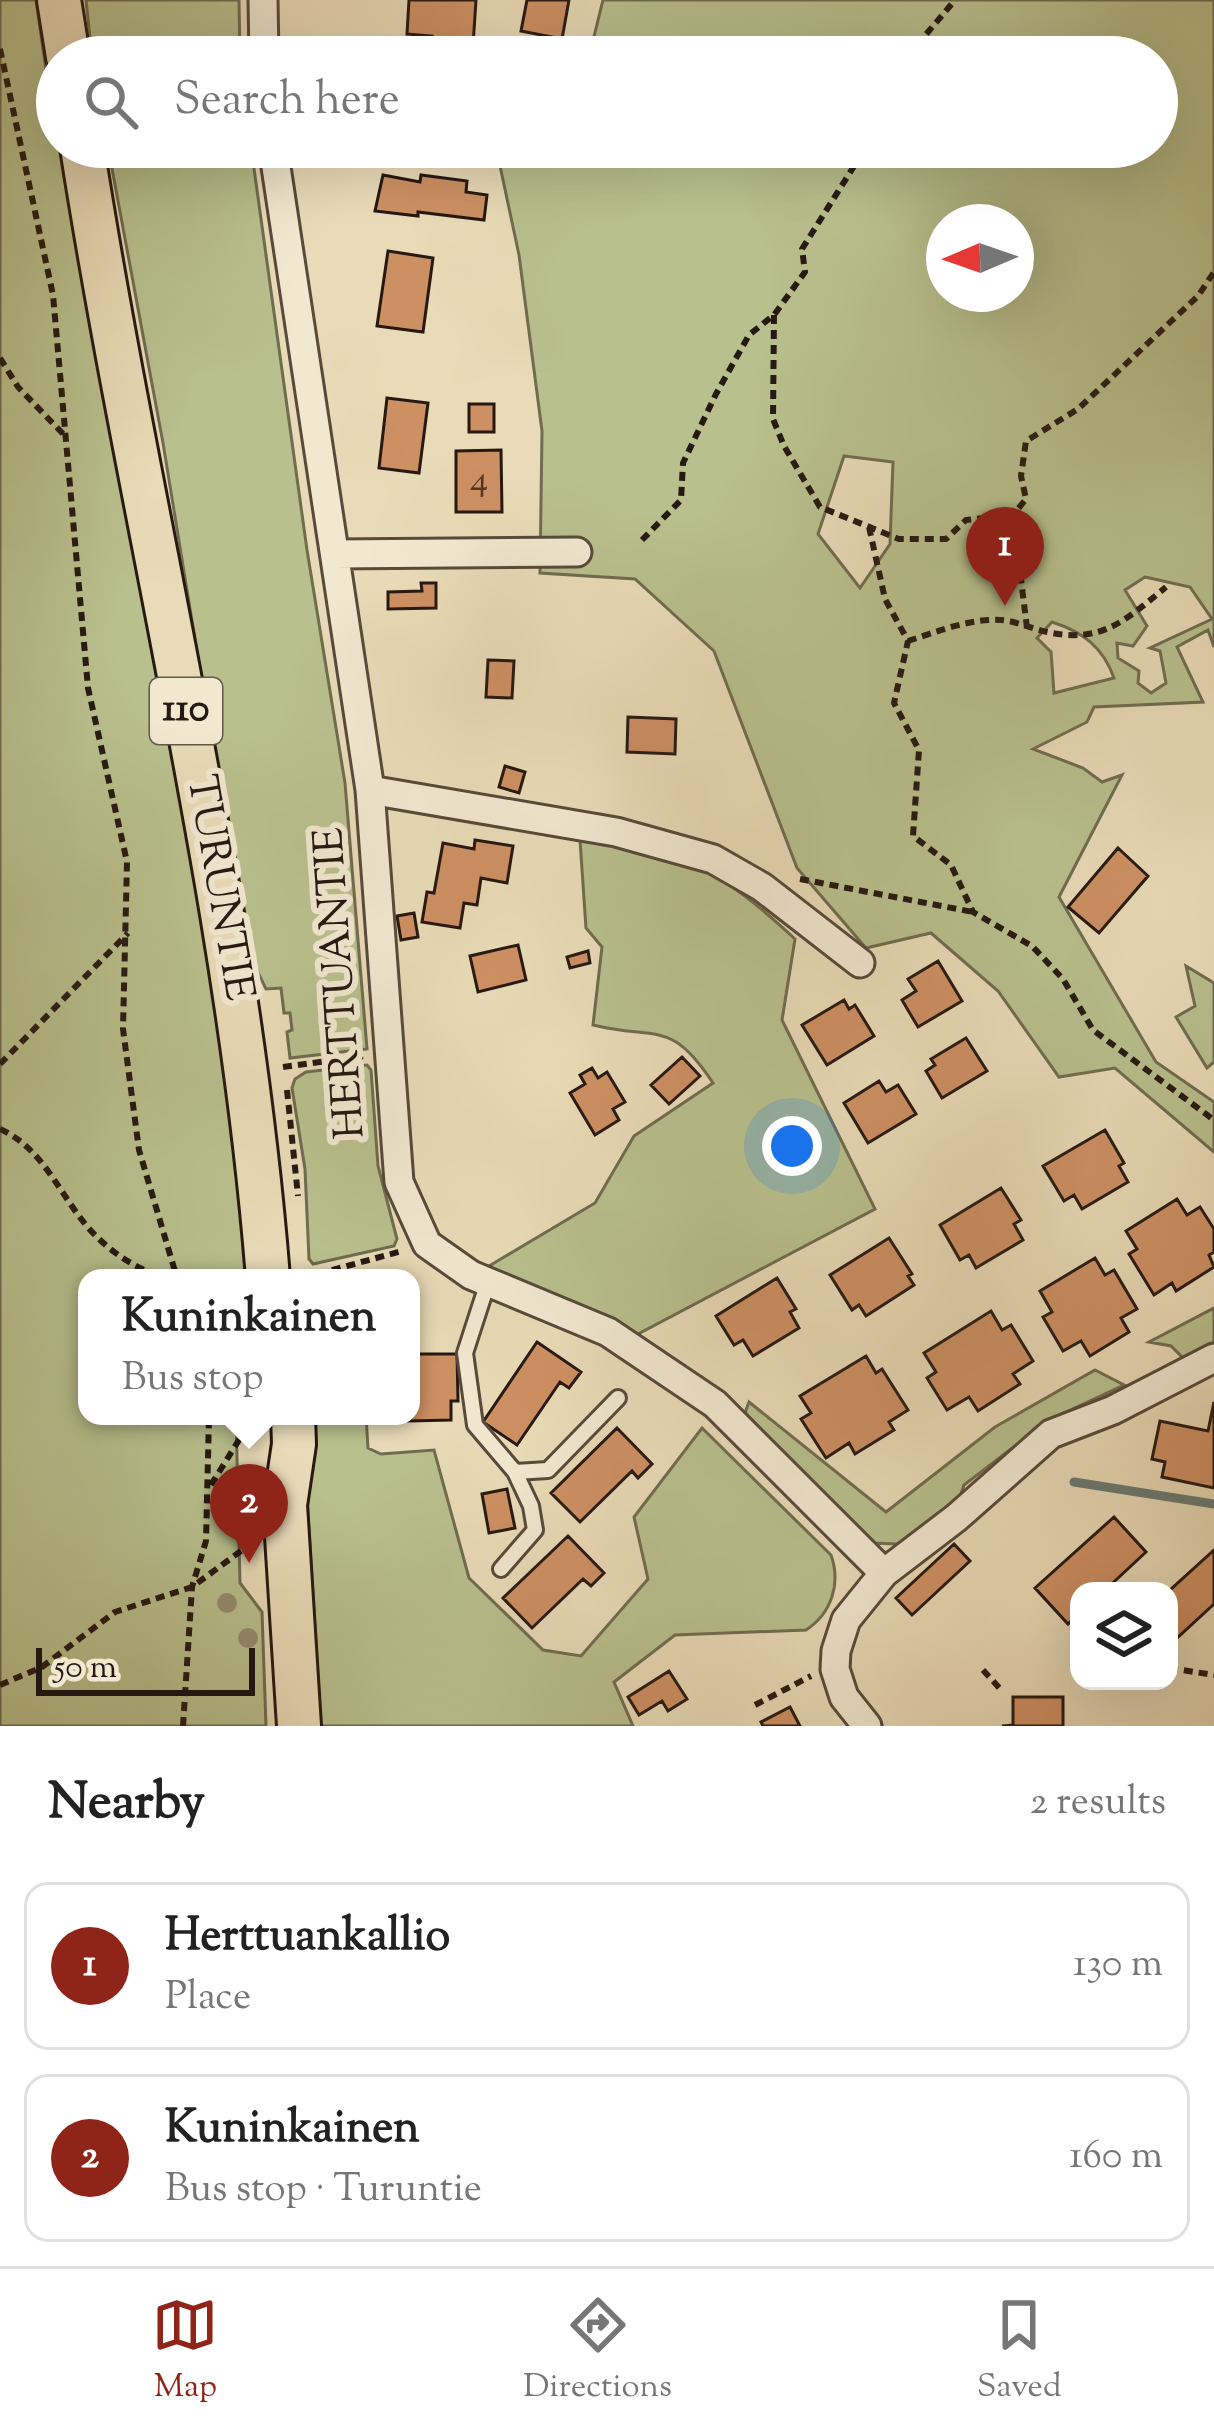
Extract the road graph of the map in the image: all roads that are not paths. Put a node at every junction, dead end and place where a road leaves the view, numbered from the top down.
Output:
1 (59, 0) edge
2 (263, 0) edge
3 (65, 36) edge
4 (264, 36) edge
5 (86, 168) edge
6 (276, 168) edge
7 (577, 552) dead end
8 (334, 554) junction
9 (370, 790) junction
10 (860, 963) dead end
11 (267, 1269) edge
12 (488, 1282) junction
13 (1214, 1358) edge
14 (618, 1398) dead end
15 (257, 1425) edge
16 (293, 1425) edge
17 (515, 1472) junction
18 (284, 1505) junction
19 (501, 1569) dead end
20 (884, 1574) junction
21 (299, 1726) edge
22 (867, 1726) edge

1 - 3 main road
2 - 4 street
5 - 11 main road, TURUNTIE / 110
6 - 8 street, HERTTUANTIE
7 - 8 street
8 - 9 street, HERTTUANTIE
9 - 10 street
9 - 12 street, HERTTUANTIE
12 - 17 lane
12 - 20 street, HERTTUANTIE
13 - 20 street
14 - 17 lane
15 - 18 main road
16 - 18 main road
17 - 19 lane
18 - 21 main road
20 - 22 street

